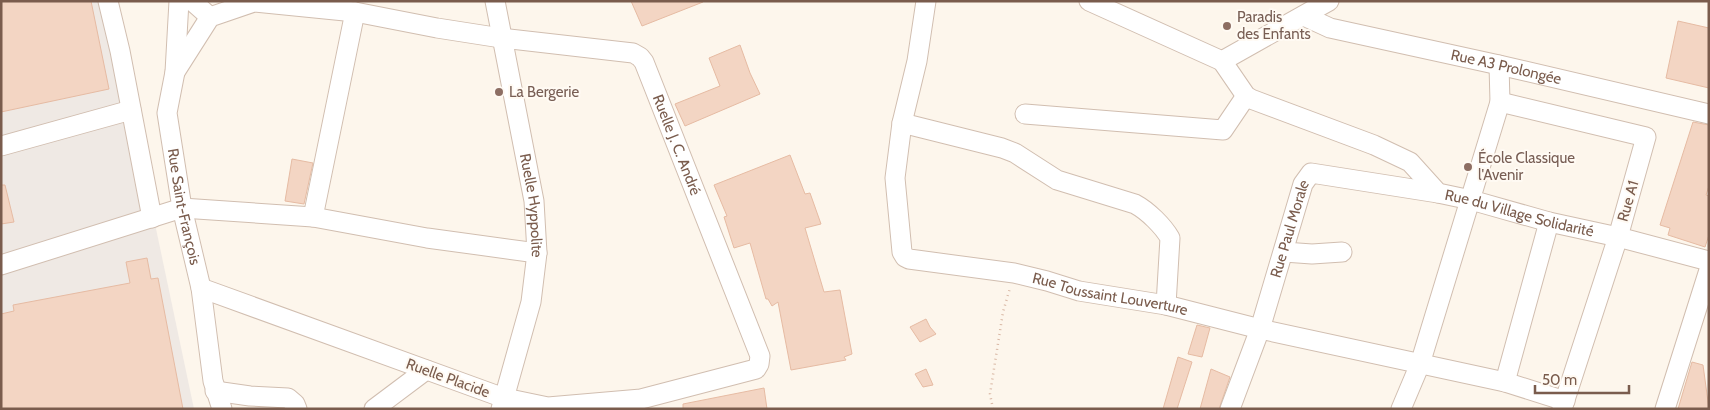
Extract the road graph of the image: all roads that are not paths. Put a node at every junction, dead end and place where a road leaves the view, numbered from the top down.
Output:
1 (108, 1) edge
2 (179, 1) edge
3 (192, 1) edge
4 (494, 1) edge
5 (926, 1) edge
6 (1090, 1) edge
7 (1329, 1) edge
8 (355, 12) junction
9 (1304, 16) junction
10 (210, 17) junction
11 (501, 38) junction
12 (1222, 61) junction
13 (1499, 65) junction
14 (175, 72) junction
15 (1246, 96) junction
16 (1500, 102) junction
17 (131, 110) junction
18 (1025, 114) dead end
19 (1709, 114) edge
20 (902, 123) junction
21 (1, 146) edge
22 (1438, 193) junction
23 (1470, 200) junction
24 (182, 208) junction
25 (313, 217) junction
26 (152, 218) junction
27 (1549, 222) junction
28 (1618, 237) junction
29 (1284, 252) junction
30 (1342, 252) dead end
31 (537, 253) junction
32 (1709, 261) edge
33 (1, 265) edge
34 (1709, 270) edge
35 (201, 288) junction
36 (1166, 305) junction
37 (1260, 329) junction
38 (759, 364) joint
39 (1420, 364) junction
40 (426, 370) junction
41 (1505, 382) junction
42 (218, 400) edge
43 (502, 403) edge
44 (642, 404) edge
45 (1564, 405) edge
46 (297, 409) edge
47 (374, 409) edge
48 (1230, 409) edge
49 (1401, 409) edge
50 (1665, 409) edge

1 - 17 street
2 - 14 street, Rue Saint-François
3 - 10 street
4 - 11 street, Ruelle Hyppolite
5 - 20 street, Rue Toussaint Louverture
6 - 12 street
7 - 9 street
8 - 10 street, Ruelle J. C. André
8 - 11 street, Ruelle J. C. André
8 - 25 street
9 - 12 street
9 - 13 street, Rue A3 Prolongée
10 - 14 street
11 - 31 street, Ruelle Hyppolite
11 - 38 street, Ruelle J. C. André
12 - 15 street
13 - 16 street
13 - 19 street, Rue A3 Prolongée
14 - 24 street, Rue Saint-François
15 - 18 street
15 - 22 street, Rue du Village Solidarité
16 - 23 street
16 - 28 street, Rue A1
17 - 21 street
17 - 26 street
20 - 36 street
20 - 36 street, Rue Toussaint Louverture
22 - 23 street, Rue du Village Solidarité
22 - 29 street, Rue Paul Morale
23 - 27 street, Rue du Village Solidarité
23 - 39 street
24 - 25 street
24 - 26 street
24 - 35 street, Rue Saint-François
25 - 31 street
26 - 33 street
27 - 28 street, Rue du Village Solidarité
27 - 41 street
28 - 32 street, Rue du Village Solidarité
28 - 45 street, Rue A1
29 - 30 street
29 - 37 street, Rue Paul Morale
31 - 43 street, Ruelle Hyppolite
34 - 50 street
35 - 40 street, Ruelle Placide
35 - 42 street, Rue Saint-François
36 - 37 street, Rue Toussaint Louverture
37 - 39 street, Rue Toussaint Louverture
37 - 48 street, Rue Paul Morale
38 - 44 street, Ruelle Placide
39 - 41 street, Rue Toussaint Louverture
39 - 49 street
40 - 43 street, Ruelle Placide
40 - 47 street
41 - 45 street, Rue Toussaint Louverture
42 - 46 street
43 - 44 street, Ruelle Placide

